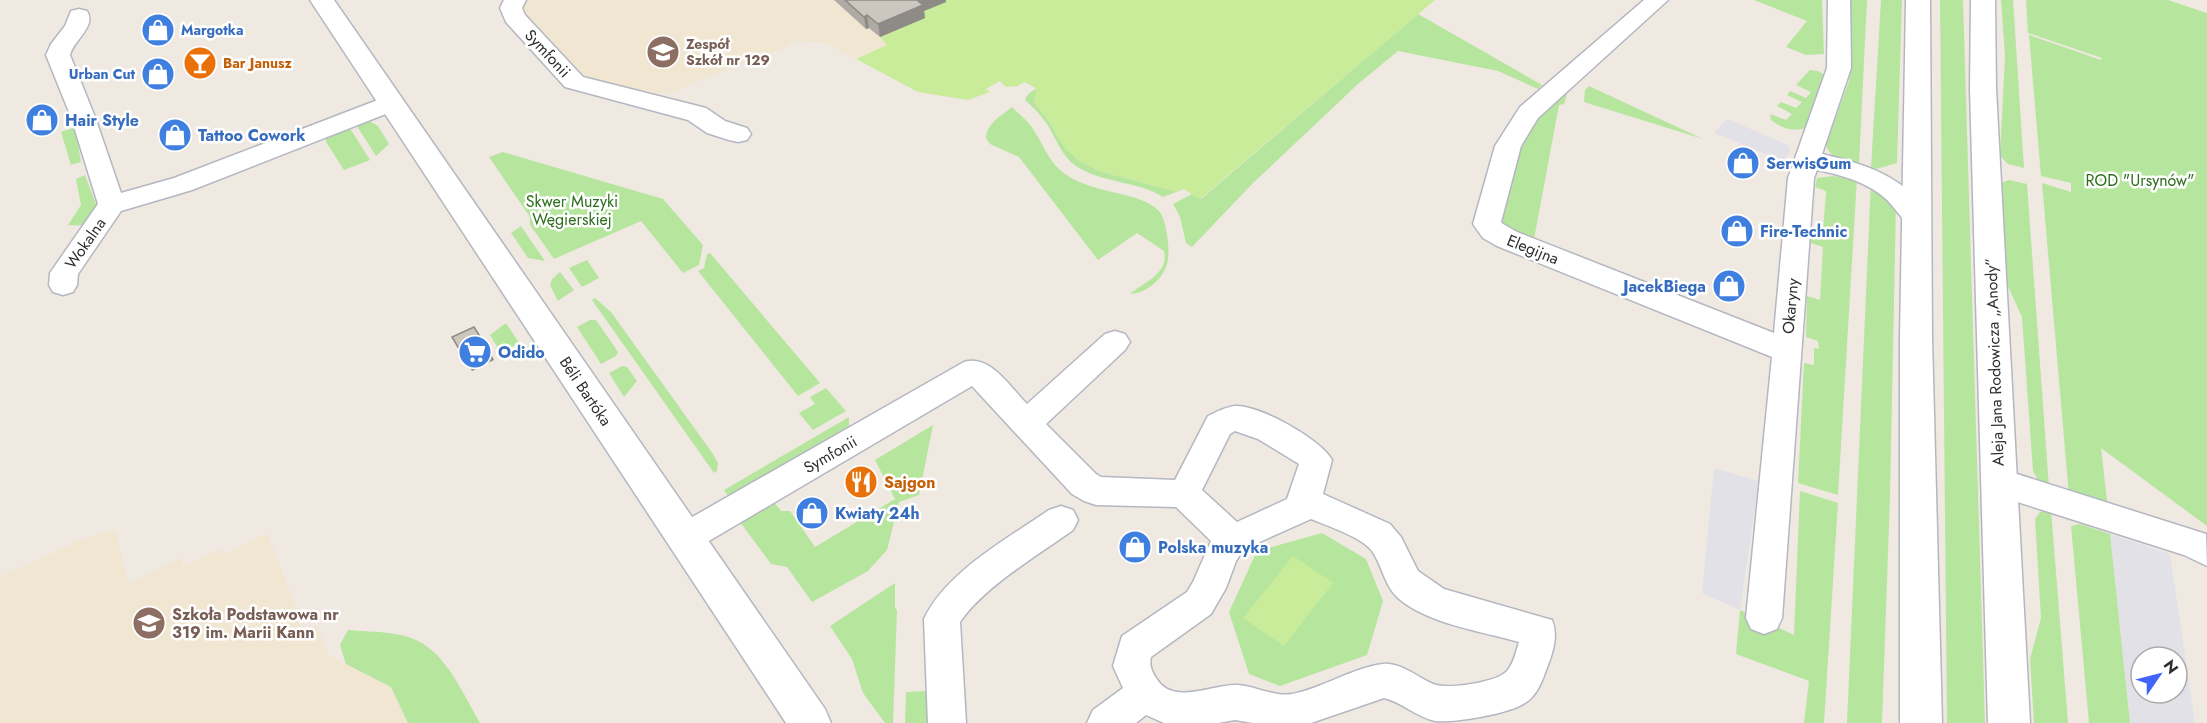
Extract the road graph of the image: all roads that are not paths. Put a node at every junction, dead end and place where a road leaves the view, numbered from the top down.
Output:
1 (322, 0) edge
2 (515, 0) edge
3 (1657, 0) edge
4 (1839, 0) edge
5 (1918, 0) edge
6 (1983, 0) edge
7 (76, 9) edge
8 (392, 103) junction
9 (738, 134) dead end
10 (1918, 154) junction
11 (1808, 159) junction
12 (1863, 173) junction
13 (112, 205) junction
14 (1918, 217) junction
15 (63, 285) dead end
16 (1115, 342) dead end
17 (1786, 350) junction
18 (1026, 423) junction
19 (1998, 482) junction
20 (1184, 494) junction
21 (1305, 501) junction
22 (1060, 520) dead end
23 (685, 538) junction
24 (1232, 539) junction
25 (2207, 551) edge
26 (1764, 618) dead end
27 (1145, 694) junction
28 (810, 723) edge
29 (947, 723) edge
30 (1106, 723) edge
31 (1921, 723) edge
32 (2009, 723) edge

1 - 8 main road, Béli Bartóka
2 - 9 street, Symfonii
3 - 17 street, Elegijna
4 - 11 street, Okaryny
5 - 10 main road
6 - 19 main road, Aleja Jana Rodowicza „Anody”
7 - 13 street, Wokalna
8 - 13 street
8 - 23 main road, Béli Bartóka
10 - 12 street
10 - 14 main road
11 - 12 street
11 - 17 street, Okaryny
12 - 14 street
13 - 15 street, Wokalna
14 - 31 main road
16 - 18 street
17 - 26 street, Okaryny
18 - 20 street
18 - 23 street, Symfonii
19 - 25 street
19 - 32 main road, Aleja Jana Rodowicza „Anody”
20 - 21 street
20 - 24 street
21 - 24 street
21 - 27 street
22 - 29 street
23 - 28 main road, Béli Bartóka
24 - 27 street
27 - 30 street

